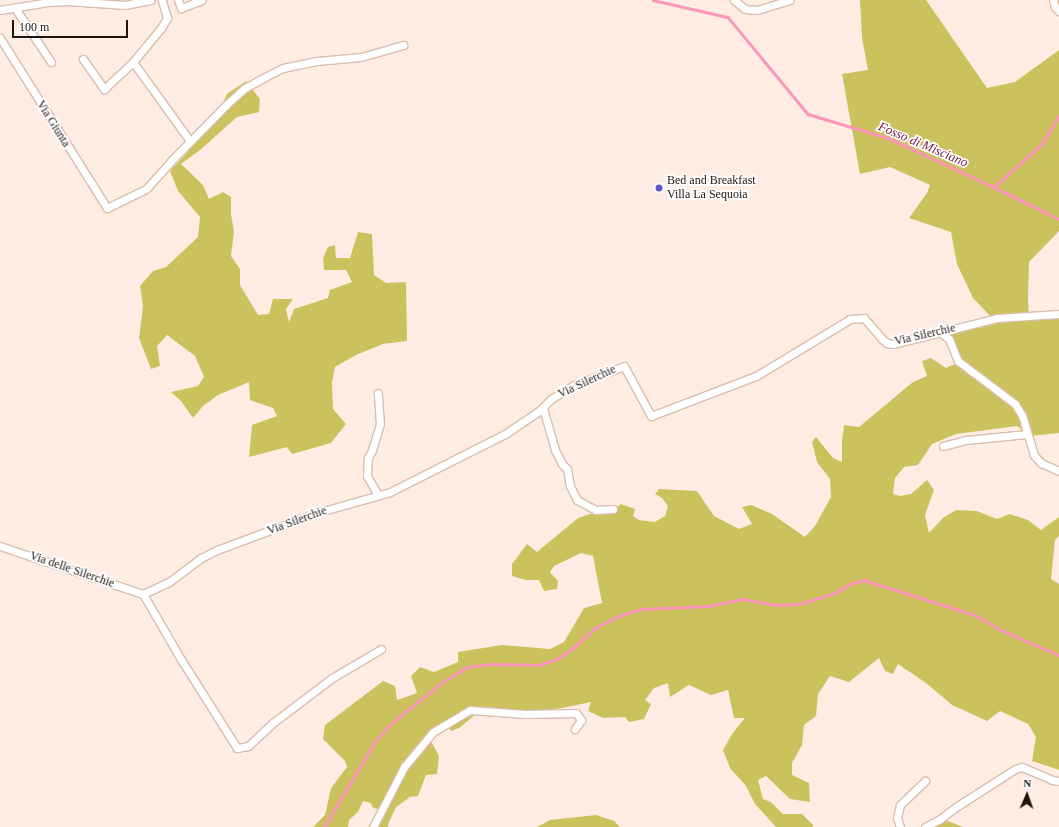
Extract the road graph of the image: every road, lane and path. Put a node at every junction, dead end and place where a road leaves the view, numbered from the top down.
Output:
1 (151, 0) edge
2 (162, 0) edge
3 (178, 0) edge
4 (202, 0) edge
5 (734, 0) edge
6 (790, 0) edge
7 (1053, 0) edge
8 (124, 2) edge
9 (15, 8) junction
10 (0, 10) edge
11 (1059, 11) edge
12 (0, 38) edge
13 (403, 45) dead end
14 (83, 59) dead end
15 (50, 62) dead end
16 (133, 62) junction
17 (190, 141) junction
18 (1059, 314) edge
19 (940, 332) junction
20 (378, 393) dead end
21 (543, 408) junction
22 (1027, 434) junction
23 (943, 446) dead end
24 (1059, 471) edge
25 (378, 495) junction
26 (613, 509) dead end
27 (0, 546) edge
28 (143, 594) junction
29 (381, 649) dead end
30 (575, 729) dead end
31 (925, 781) dead end
32 (1059, 781) edge
33 (373, 827) edge
34 (900, 827) edge
35 (925, 827) edge

1 - 8 street
2 - 16 street
3 - 4 street
5 - 6 street
7 - 11 street
8 - 9 street
9 - 10 street
9 - 15 street
12 - 17 street, Via Giunta
13 - 17 street
14 - 16 street
16 - 17 street
18 - 19 street, Via Silerchie
19 - 21 street, Via Silerchie
19 - 22 street
20 - 25 street
21 - 25 street, Via Silerchie
21 - 26 street
22 - 23 street
22 - 24 street
25 - 28 street, Via Silerchie
27 - 28 street, Via delle Silerchie
28 - 29 street
30 - 33 street
31 - 34 street
32 - 35 street

